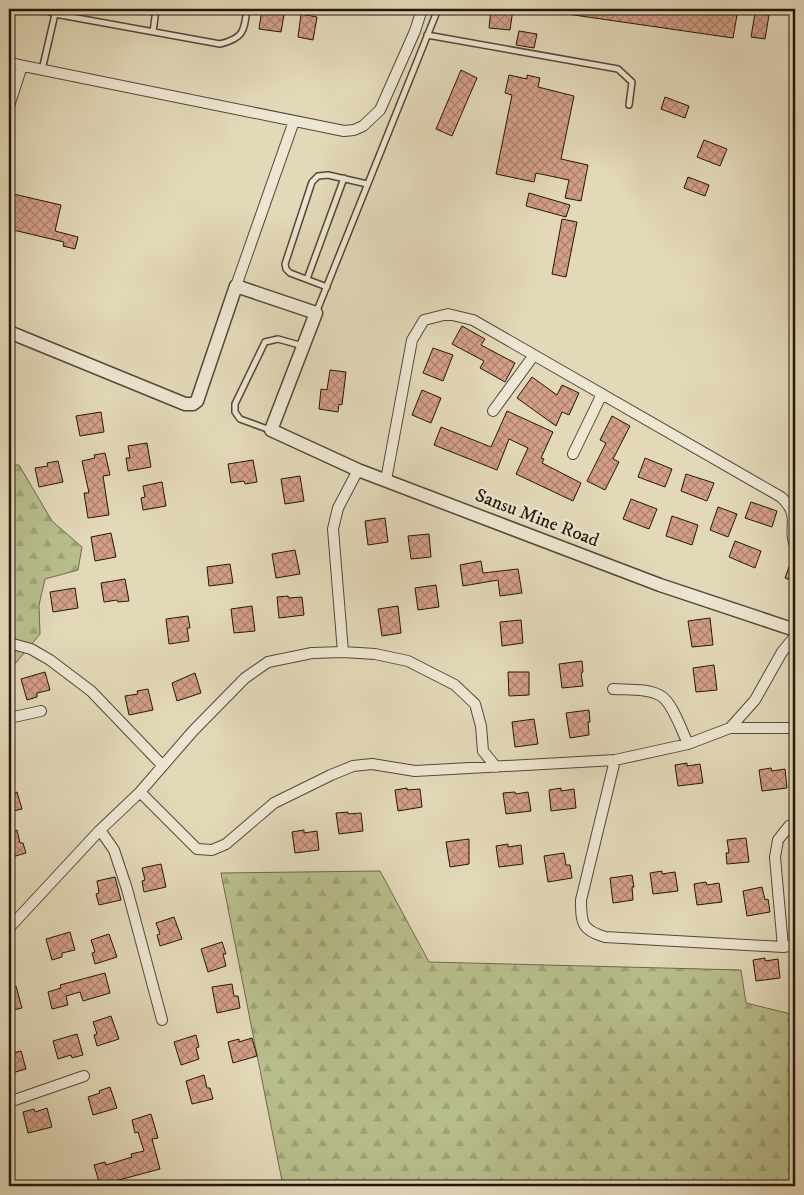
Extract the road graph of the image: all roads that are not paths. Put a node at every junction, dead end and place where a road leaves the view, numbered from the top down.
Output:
1 (42, 9) edge
2 (156, 9) edge
3 (247, 9) edge
4 (422, 9) edge
5 (438, 9) edge
6 (55, 14) junction
7 (153, 32) junction
8 (427, 35) junction
9 (9, 63) edge
10 (22, 66) junction
11 (42, 70) junction
12 (629, 105) dead end
13 (9, 106) edge
14 (294, 121) junction
15 (344, 178) junction
16 (367, 184) junction
17 (307, 279) junction
18 (236, 286) junction
19 (327, 287) junction
20 (316, 313) junction
21 (9, 332) edge
22 (303, 346) junction
23 (534, 355) junction
24 (602, 394) junction
25 (493, 411) dead end
26 (270, 430) junction
27 (573, 454) dead end
28 (358, 470) junction
29 (386, 480) junction
30 (795, 545) edge
31 (795, 630) edge
32 (795, 636) edge
33 (9, 643) edge
34 (343, 652) junction
35 (613, 689) dead end
36 (41, 711) dead end
37 (9, 718) edge
38 (730, 728) junction
39 (795, 728) edge
40 (688, 744) junction
41 (615, 760) junction
42 (162, 765) junction
43 (496, 767) junction
44 (140, 792) junction
45 (795, 825) edge
46 (100, 830) junction
47 (9, 928) edge
48 (795, 945) edge
49 (783, 947) junction
50 (162, 1020) dead end
51 (84, 1076) dead end
52 (9, 1102) edge

1 - 6 lane
2 - 7 lane
3 - 7 lane
4 - 14 street
5 - 8 lane
6 - 7 lane
6 - 11 lane
8 - 12 lane
8 - 16 lane
9 - 10 street
10 - 11 street
10 - 13 street
11 - 14 street
14 - 18 street
15 - 16 lane
15 - 17 lane
15 - 17 lane
16 - 19 lane
17 - 19 lane
18 - 20 street
18 - 21 street
19 - 20 lane
20 - 22 street
22 - 26 street
22 - 26 lane
23 - 24 street
23 - 25 street
23 - 29 street
24 - 27 street
24 - 30 street
26 - 28 street, Sansu Mine Road
28 - 29 street, Sansu Mine Road
28 - 34 street
29 - 31 street, Sansu Mine Road
32 - 38 street
33 - 42 street
34 - 42 street
34 - 43 street
35 - 40 street
36 - 37 street
38 - 39 street
38 - 40 street
40 - 41 street
41 - 43 street
41 - 49 street
42 - 44 street
43 - 44 street
44 - 46 street
45 - 49 street
46 - 47 street
46 - 50 street
48 - 49 street
51 - 52 street

